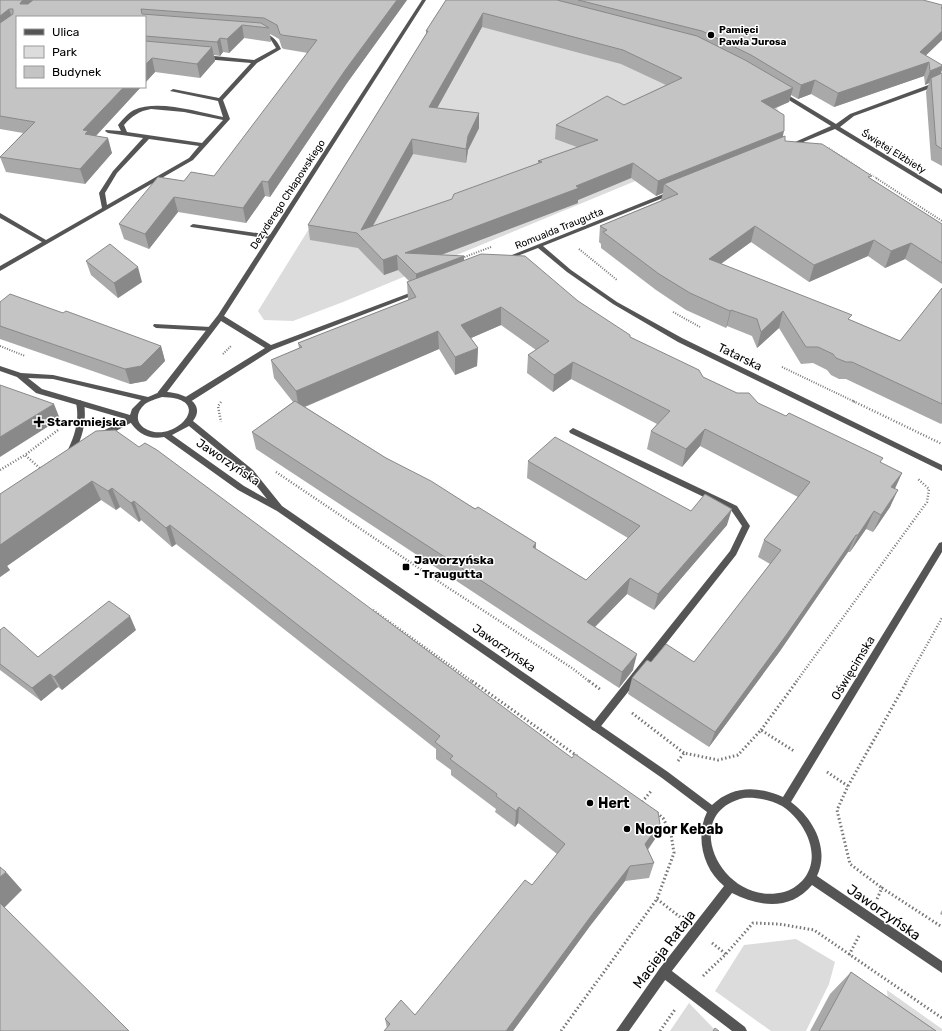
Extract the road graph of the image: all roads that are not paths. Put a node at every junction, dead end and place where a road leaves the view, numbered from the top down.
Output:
1 (424, 0) edge
2 (258, 34) edge
3 (200, 57) edge
4 (255, 62) junction
5 (942, 82) edge
6 (174, 91) dead end
7 (779, 91) edge
8 (220, 100) junction
9 (227, 119) junction
10 (837, 126) junction
11 (108, 131) dead end
12 (125, 133) junction
13 (147, 137) junction
14 (203, 145) junction
15 (785, 147) edge
16 (677, 191) edge
17 (942, 192) edge
18 (105, 208) junction
19 (0, 214) edge
20 (193, 226) dead end
21 (271, 237) junction
22 (46, 242) junction
23 (540, 246) junction
24 (496, 263) edge
25 (0, 269) edge
26 (423, 290) edge
27 (220, 317) junction
28 (156, 326) dead end
29 (211, 329) junction
30 (270, 348) junction
31 (0, 368) edge
32 (20, 375) junction
33 (161, 394) junction
34 (147, 399) junction
35 (187, 400) junction
36 (80, 402) junction
37 (133, 418) junction
38 (188, 422) junction
39 (573, 431) dead end
40 (165, 434) junction
41 (95, 440) edge
42 (82, 447) edge
43 (942, 468) edge
44 (280, 508) junction
45 (942, 545) edge
46 (595, 727) junction
47 (785, 803) junction
48 (713, 811) junction
49 (811, 878) junction
50 (732, 886) junction
51 (942, 968) edge
52 (664, 972) junction
53 (622, 1031) edge
54 (741, 1031) edge

1 - 21 street, Dezyderego Chłapowskiego
2 - 4 street
3 - 4 street
4 - 8 street
5 - 10 street
6 - 8 street
7 - 10 street, Świętej Elżbiety
8 - 9 street
9 - 12 street
9 - 14 street
10 - 15 street
10 - 17 street, Świętej Elżbiety
11 - 12 street
12 - 13 street
13 - 14 street
13 - 18 street
14 - 18 street
16 - 23 street, Romualda Traugutta
18 - 22 street
19 - 22 street
20 - 21 street
21 - 27 street, Dezyderego Chłapowskiego
22 - 25 street
23 - 24 street, Romualda Traugutta
23 - 43 street, Tatarska
26 - 30 street
27 - 29 street, Dezyderego Chłapowskiego
27 - 30 street
28 - 29 street
29 - 33 street, Dezyderego Chłapowskiego
30 - 35 street
31 - 32 street
32 - 34 street
32 - 36 street
33 - 34 street
33 - 35 street
34 - 37 street
35 - 38 street
36 - 37 street
36 - 42 street
37 - 40 street
37 - 41 street
38 - 40 street
38 - 44 street, Jaworzyńska
39 - 46 street
40 - 44 street, Jaworzyńska
44 - 46 street, Jaworzyńska
45 - 47 street, Oświęcimska
46 - 48 street, Jaworzyńska
47 - 48 street
47 - 49 street
48 - 50 street
49 - 50 street
49 - 51 street, Jaworzyńska
50 - 52 street, Macieja Rataja
52 - 53 street, Macieja Rataja
52 - 54 street

